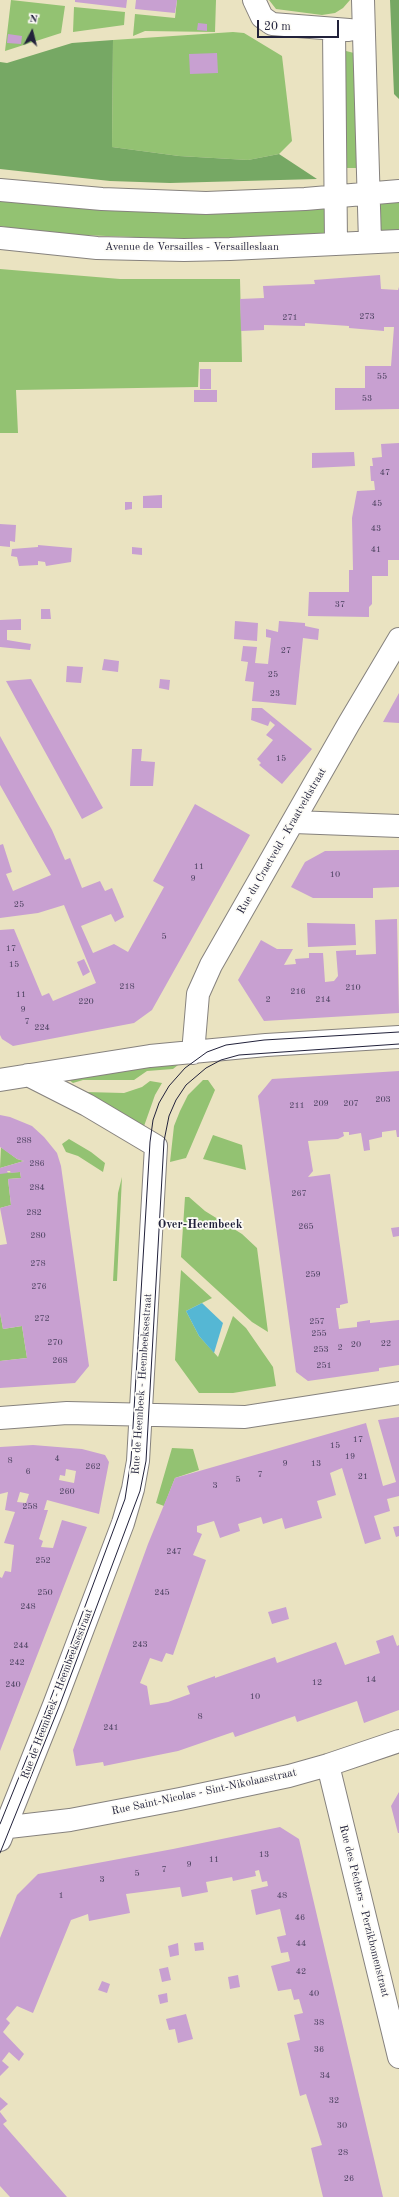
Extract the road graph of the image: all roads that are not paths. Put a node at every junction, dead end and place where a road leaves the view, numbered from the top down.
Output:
1 (254, 0) edge
2 (363, 0) edge
3 (334, 29) junction
4 (364, 31) junction
5 (0, 190) edge
6 (399, 191) edge
7 (369, 194) junction
8 (335, 197) junction
9 (0, 238) edge
10 (399, 241) edge
11 (370, 242) junction
12 (336, 244) junction
13 (399, 640) edge
14 (294, 822) junction
15 (399, 826) edge
16 (399, 1038) edge
17 (193, 1053) junction
18 (28, 1075) junction
19 (0, 1080) edge
20 (399, 1393) edge
21 (141, 1415) junction
22 (0, 1418) edge
23 (399, 1740) edge
24 (328, 1765) junction
25 (2, 1831) edge
26 (399, 2057) edge

1 - 3 street
2 - 4 street
3 - 4 street
3 - 8 street
4 - 7 street
5 - 8 street
6 - 7 street
7 - 8 street
7 - 11 street
8 - 12 street
9 - 12 street, Avenue de Versailles - Versailleslaan
10 - 11 street, Avenue de Versailles - Versailleslaan
11 - 12 street, Avenue de Versailles - Versailleslaan
13 - 14 street, Rue du Craetveld - Kraatveldstraat
14 - 15 street
14 - 17 street, Rue du Craetveld - Kraatveldstraat
16 - 17 street
17 - 18 street
18 - 19 street
18 - 21 street, Rue de Heembeek - Heembeeksestraat
20 - 21 street
21 - 22 street
21 - 25 street, Rue de Heembeek - Heembeeksestraat
23 - 24 street, Rue Saint-Nicolas - Sint-Nikolaasstraat
24 - 25 street, Rue Saint-Nicolas - Sint-Nikolaasstraat
24 - 26 street, Rue des Pêchers - Perzikbomenstraat

